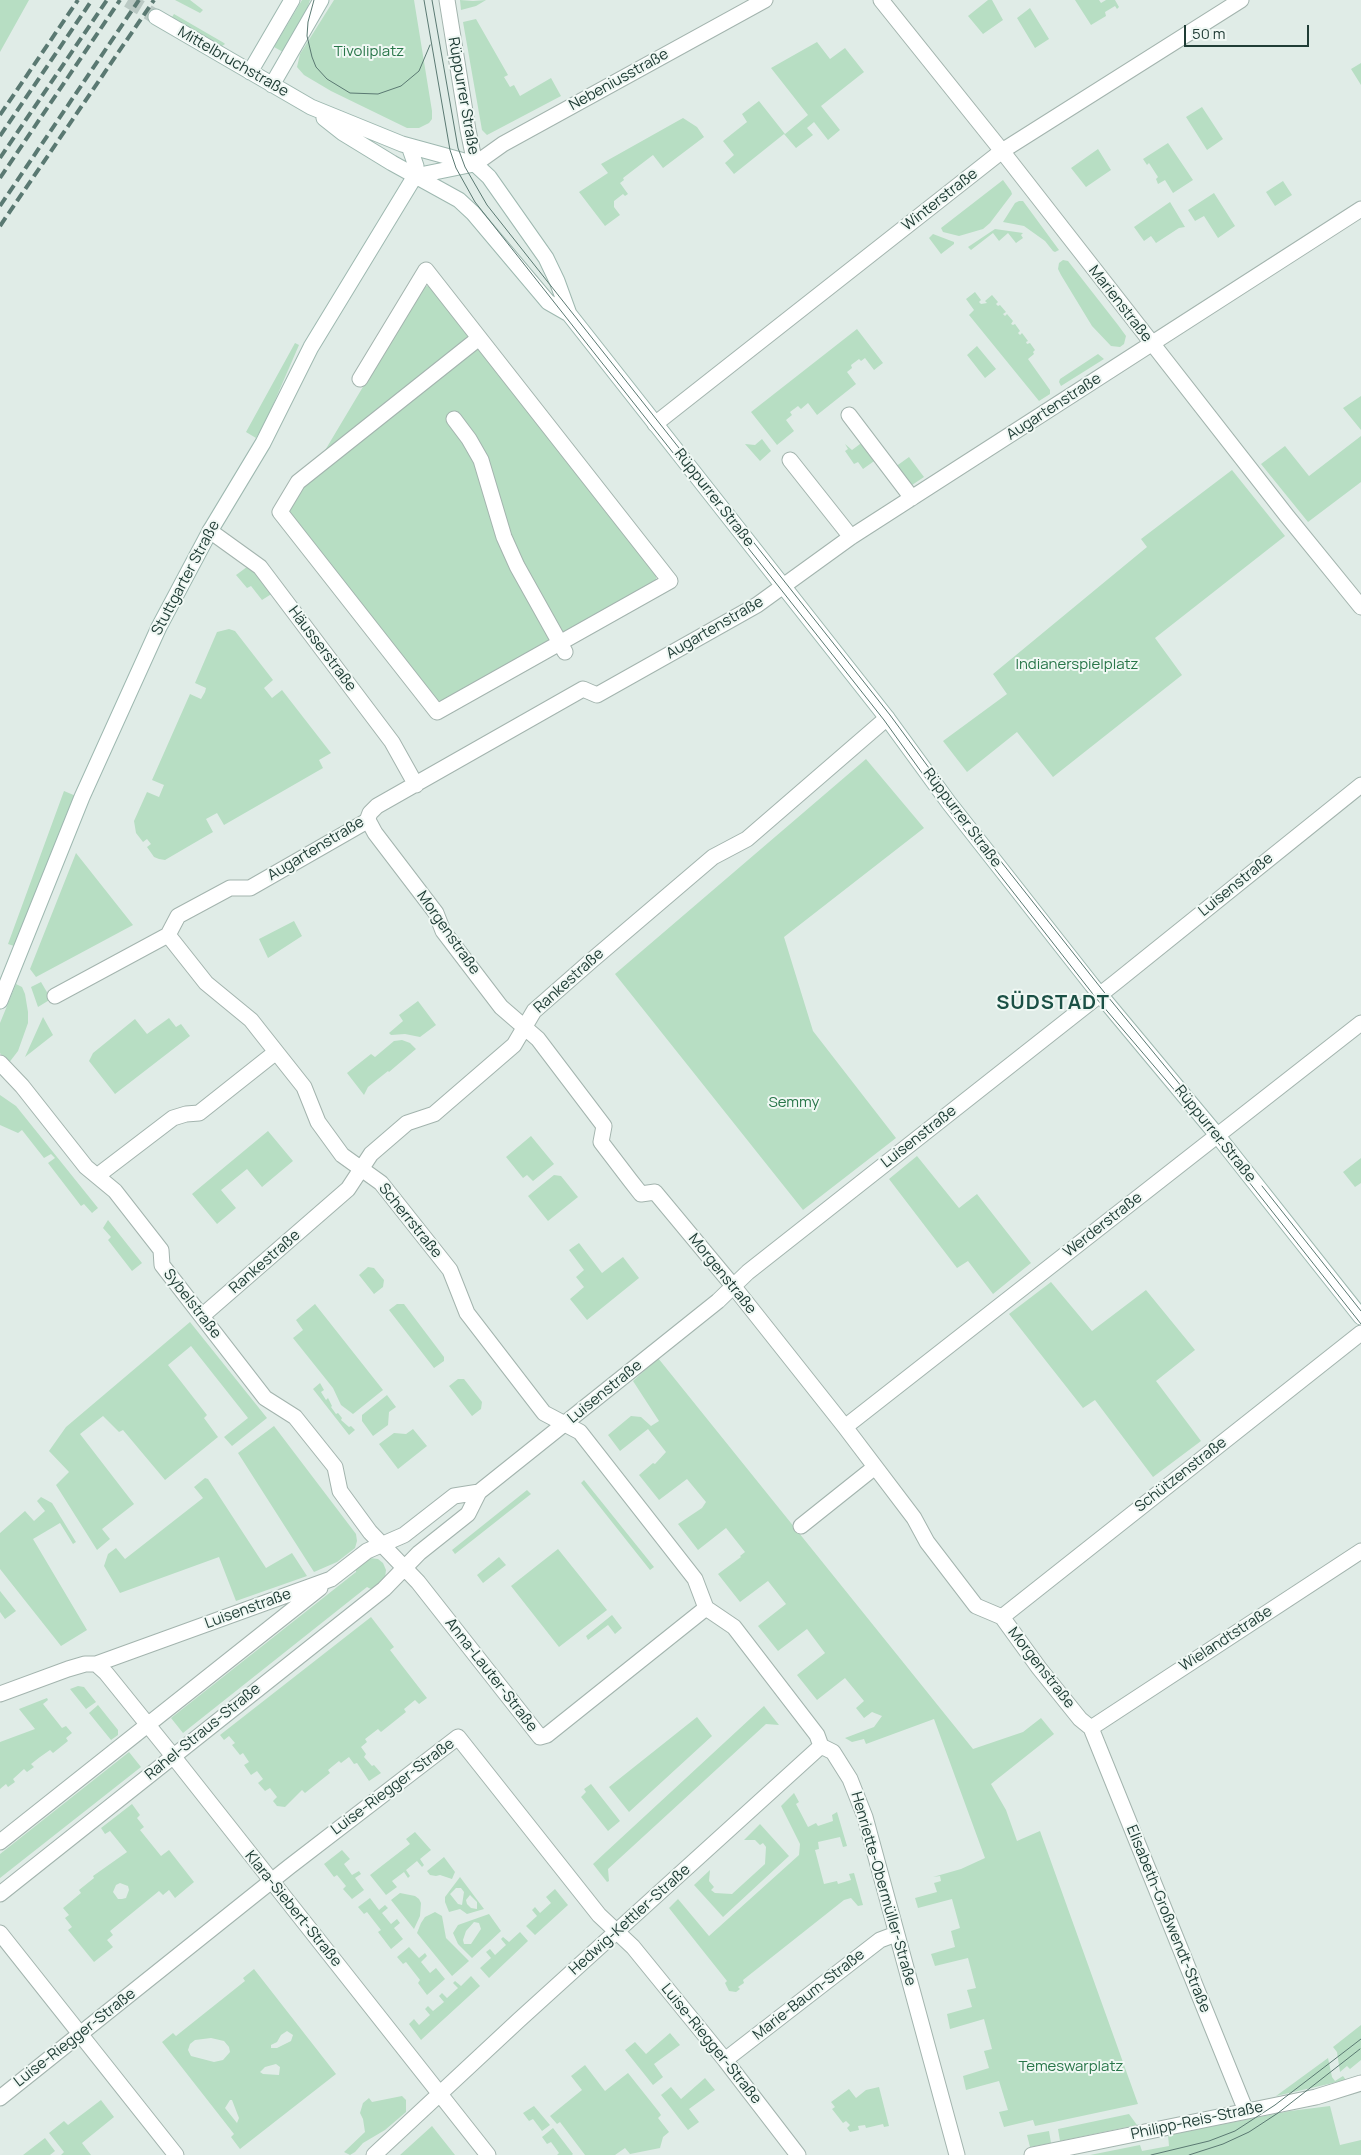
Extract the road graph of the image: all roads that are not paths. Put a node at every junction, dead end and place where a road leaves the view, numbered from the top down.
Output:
1 (292, 0) edge
2 (321, 0) edge
3 (446, 0) edge
4 (765, 0) edge
5 (881, 0) edge
6 (1241, 0) edge
7 (156, 17) tunnel mouth
8 (250, 72) junction
9 (272, 85) junction
10 (311, 107) junction
11 (409, 146) junction
12 (1002, 151) junction
13 (475, 164) junction
14 (415, 176) junction
15 (1361, 209) edge
16 (569, 314) junction
17 (479, 338) junction
18 (1152, 345) junction
19 (360, 380) dead end
20 (848, 415) dead end
21 (454, 419) dead end
22 (655, 424) junction
23 (790, 460) dead end
24 (912, 498) junction
25 (210, 531) junction
26 (851, 537) junction
27 (783, 586) junction
28 (1361, 607) edge
29 (562, 647) junction
30 (887, 718) junction
31 (416, 784) junction
32 (1361, 785) edge
33 (368, 820) junction
34 (168, 934) junction
35 (1100, 995) junction
36 (55, 996) dead end
37 (0, 1002) edge
38 (1361, 1022) edge
39 (524, 1027) junction
40 (276, 1052) junction
41 (0, 1063) edge
42 (1217, 1135) junction
43 (362, 1168) junction
44 (97, 1176) junction
45 (734, 1287) junction
46 (202, 1316) junction
47 (1361, 1317) edge
48 (1361, 1333) edge
49 (565, 1424) junction
50 (845, 1427) junction
51 (875, 1467) junction
52 (479, 1492) junction
53 (801, 1526) dead end
54 (382, 1544) junction
55 (1361, 1550) edge
56 (404, 1568) junction
57 (331, 1579) junction
58 (706, 1608) junction
59 (1002, 1618) junction
60 (96, 1664) junction
61 (0, 1694) edge
62 (146, 1725) junction
63 (1091, 1728) junction
64 (821, 1746) junction
65 (173, 1756) junction
66 (0, 1842) edge
67 (271, 1882) junction
68 (0, 1894) edge
69 (616, 1932) junction
70 (0, 1933) edge
71 (896, 1934) junction
72 (80, 2034) junction
73 (725, 2060) junction
74 (1361, 2083) edge
75 (440, 2094) junction
76 (0, 2098) edge
77 (1246, 2111) junction
78 (176, 2155) edge
79 (374, 2155) edge
80 (488, 2155) edge
81 (798, 2155) edge
82 (957, 2155) edge
83 (1032, 2155) edge

1 - 8 street
2 - 9 street
3 - 13 street, Rüppurrer Straße
4 - 13 street, Nebeniusstraße
5 - 12 street, Marienstraße
6 - 12 street, Winterstraße
7 - 8 street, Mittelbruchstraße
8 - 9 street, Mittelbruchstraße
9 - 10 street, Mittelbruchstraße
10 - 11 street, Mittelbruchstraße
10 - 14 street, Mittelbruchstraße
11 - 13 street, Mittelbruchstraße
11 - 14 street
12 - 18 street, Marienstraße
12 - 22 street, Winterstraße
13 - 14 street
13 - 16 street, Rüppurrer Straße
14 - 16 street, Rüppurrer Straße
14 - 25 street, Stuttgarter Straße
15 - 18 street, Augartenstraße
16 - 22 street, Rüppurrer Straße
17 - 19 street
17 - 29 street
17 - 29 street
18 - 24 street, Augartenstraße
18 - 28 street, Marienstraße
20 - 24 street
21 - 29 street
22 - 27 street, Rüppurrer Straße
23 - 26 street
24 - 26 street, Augartenstraße
25 - 31 street, Häusserstraße
25 - 37 street, Stuttgarter Straße
26 - 27 street, Augartenstraße
27 - 30 street, Rüppurrer Straße
27 - 31 street, Augartenstraße
30 - 35 street, Rüppurrer Straße
30 - 39 street, Rankestraße
31 - 33 street, Augartenstraße
32 - 35 street, Luisenstraße
33 - 34 street, Augartenstraße
33 - 39 street, Morgenstraße
34 - 36 street, Augartenstraße
34 - 40 street, Scherrstraße
35 - 42 street, Rüppurrer Straße
35 - 45 street, Luisenstraße
38 - 42 street, Werderstraße
39 - 43 street, Rankestraße
39 - 45 street, Morgenstraße
40 - 43 street, Scherrstraße
40 - 44 street
41 - 44 street, Sybelstraße
42 - 47 street, Rüppurrer Straße
42 - 50 street, Werderstraße
43 - 46 street, Rankestraße
43 - 49 street, Scherrstraße
44 - 46 street, Sybelstraße
45 - 49 street, Luisenstraße
45 - 50 street, Morgenstraße
46 - 54 street, Sybelstraße
48 - 59 street, Schützenstraße
49 - 52 street, Luisenstraße
49 - 58 street
50 - 51 street, Morgenstraße
51 - 53 street
51 - 59 street, Morgenstraße
52 - 54 street, Luisenstraße
52 - 56 street, Luisenstraße
54 - 56 street, Anna-Lauter-Straße
54 - 57 street, Luisenstraße
55 - 63 street, Wielandtstraße
56 - 58 street, Anna-Lauter-Straße
56 - 65 street, Rahel-Straus-Straße
57 - 60 street, Luisenstraße
57 - 62 street
58 - 64 street, Henriette-Obermüller-Straße
59 - 63 street, Morgenstraße
60 - 61 street, Luisenstraße
60 - 62 street, Klara-Siebert-Straße
62 - 65 street, Klara-Siebert-Straße
62 - 66 street
63 - 77 street, Elisabeth-Großwendt-Straße
64 - 69 street, Hedwig-Kettler-Straße
64 - 71 street, Henriette-Obermüller-Straße
65 - 67 street, Klara-Siebert-Straße
65 - 68 street, Rahel-Straus-Straße
67 - 69 street, Luise-Riegger-Straße
67 - 72 street, Luise-Riegger-Straße
67 - 75 street, Klara-Siebert-Straße
69 - 73 street, Luise-Riegger-Straße
69 - 75 street, Hedwig-Kettler-Straße
70 - 72 street
71 - 73 street, Marie-Baum-Straße
71 - 82 street, Henriette-Obermüller-Straße
72 - 76 street, Luise-Riegger-Straße
72 - 78 street
73 - 81 street, Luise-Riegger-Straße
74 - 77 street, Philipp-Reis-Straße
75 - 79 street, Hedwig-Kettler-Straße
75 - 80 street, Klara-Siebert-Straße
77 - 83 street, Philipp-Reis-Straße

